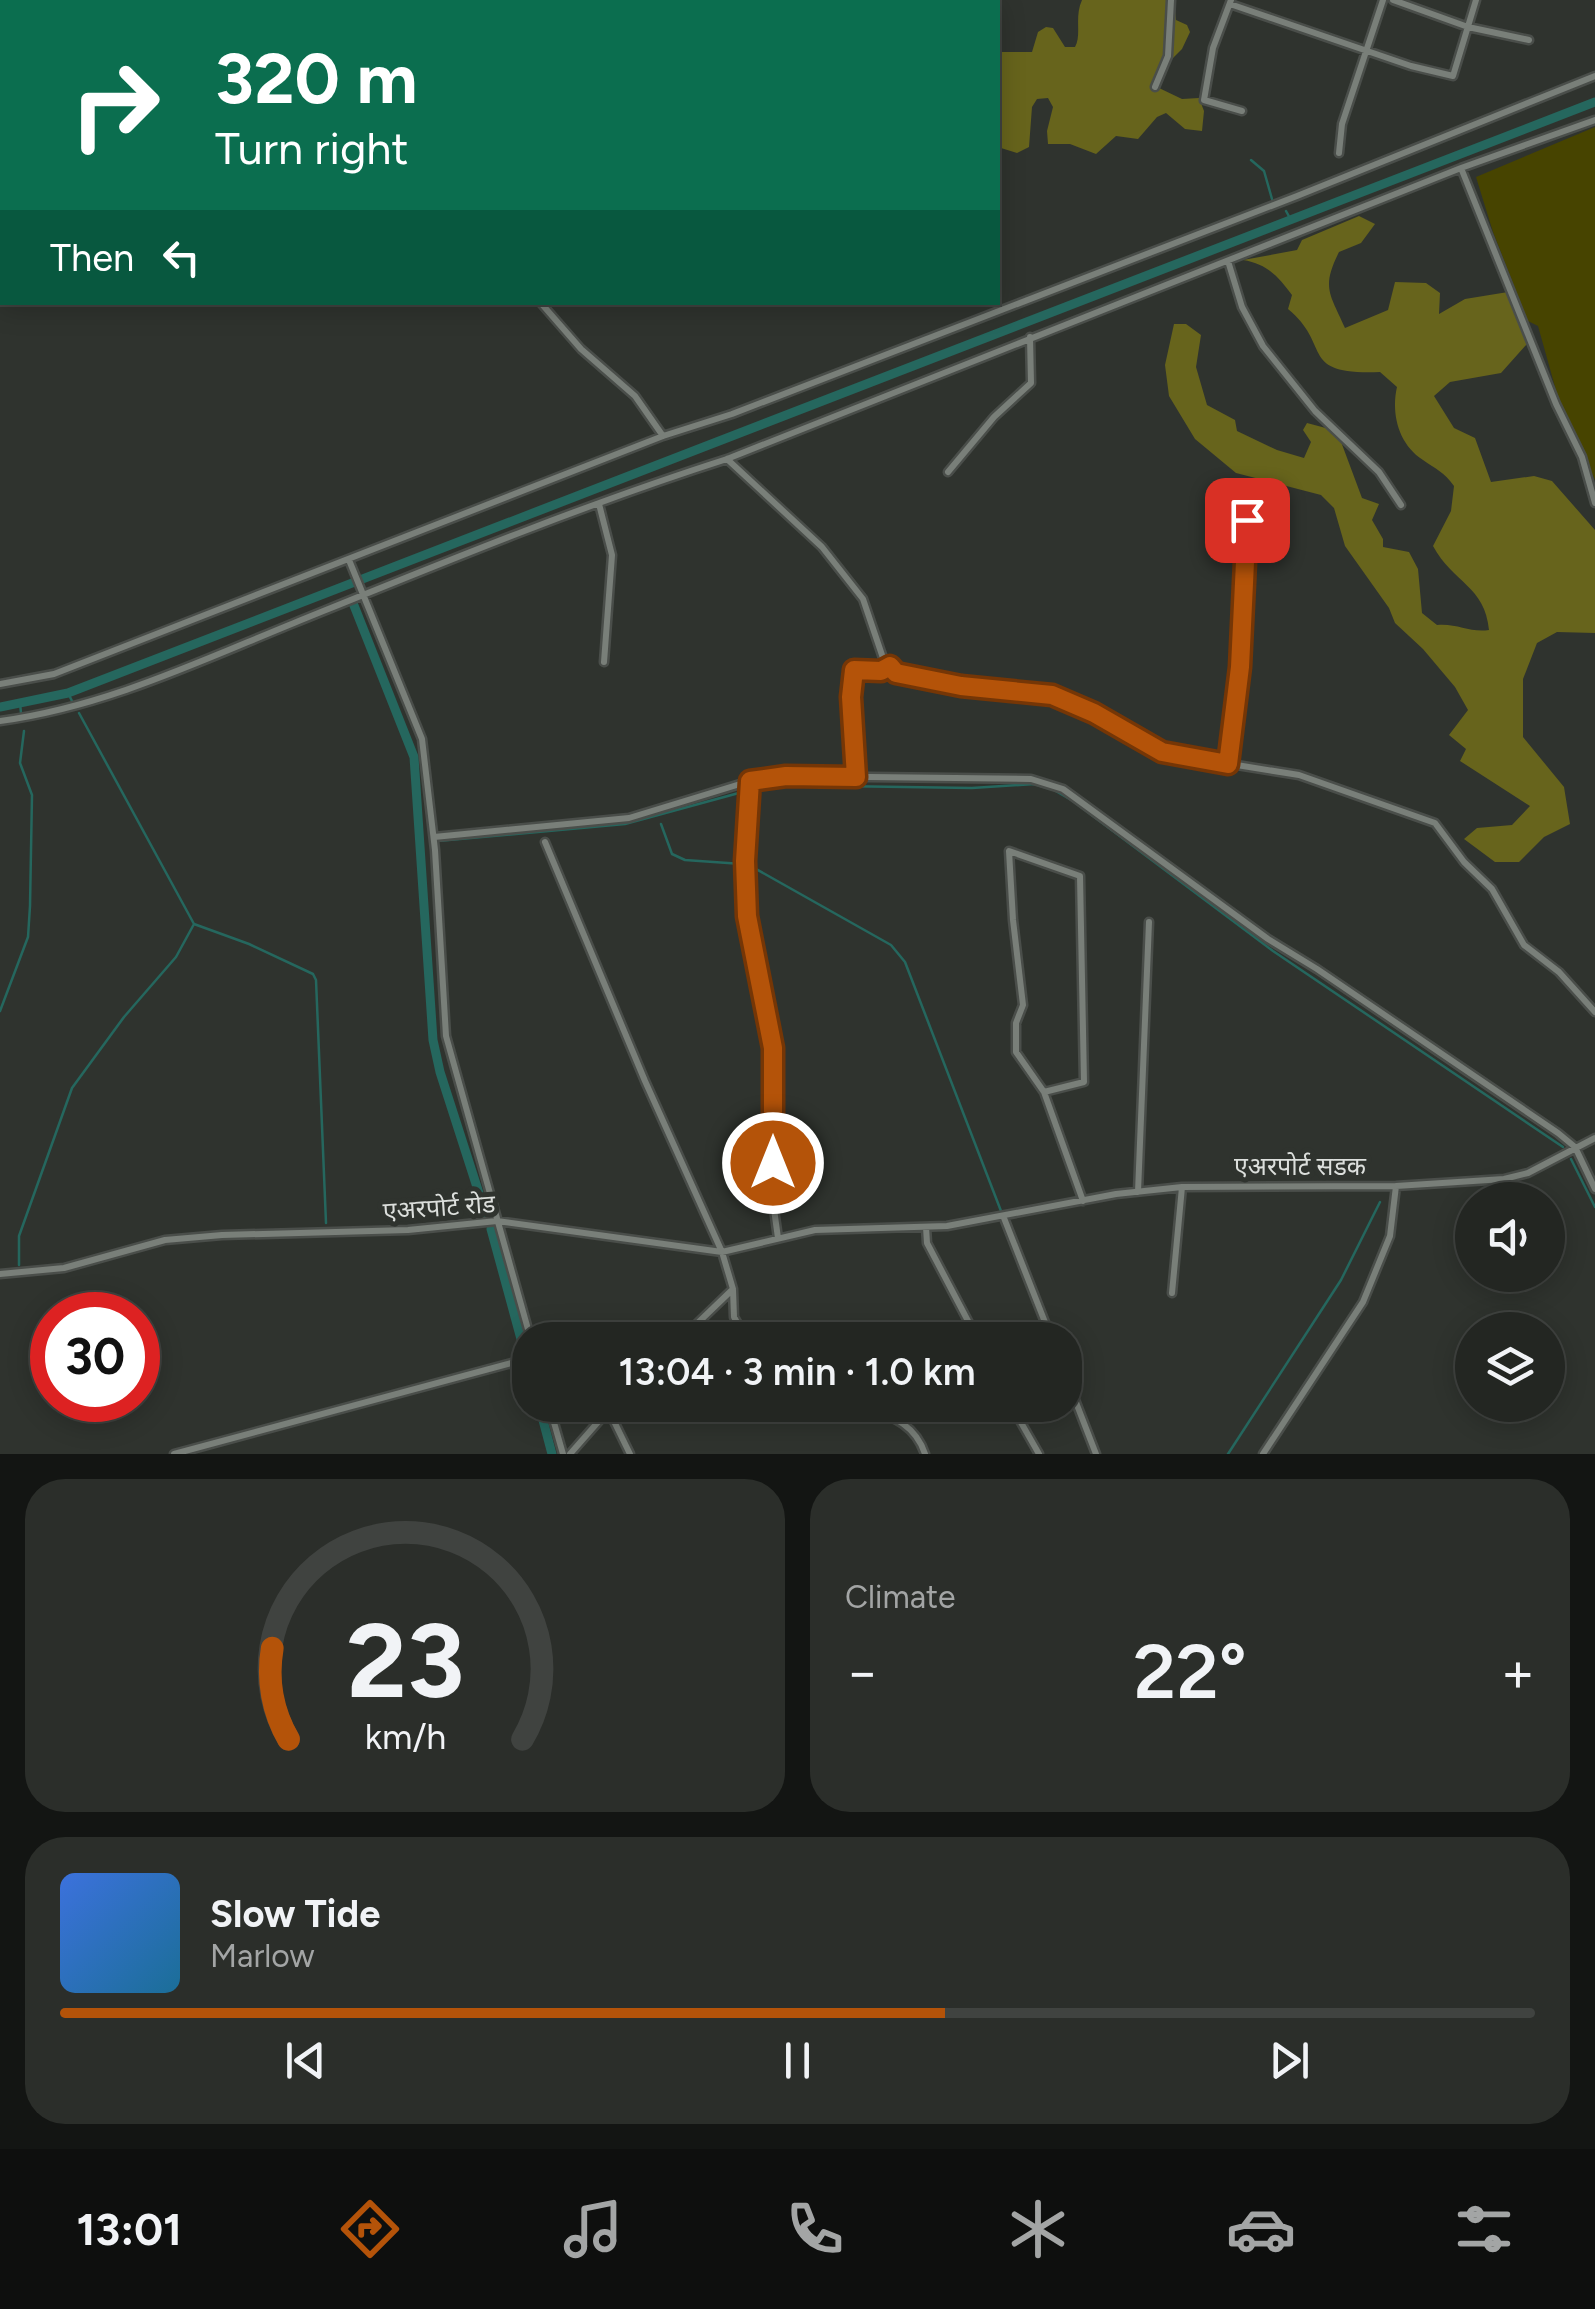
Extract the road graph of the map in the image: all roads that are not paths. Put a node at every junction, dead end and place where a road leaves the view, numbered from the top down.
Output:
1 (1172, 0) edge
2 (1383, 0) edge
3 (1393, 0) edge
4 (1476, 0) edge
5 (1230, 2) edge
6 (1468, 27) junction
7 (1529, 40) dead end
8 (1368, 48) junction
9 (1595, 76) edge
10 (1155, 87) dead end
11 (1242, 111) dead end
12 (1595, 120) edge
13 (1340, 152) dead end
14 (1461, 168) junction
15 (1228, 260) junction
16 (543, 305) edge
17 (1030, 337) junction
18 (663, 436) junction
19 (727, 459) junction
20 (948, 472) dead end
21 (1246, 500) dead end
22 (1595, 503) edge
23 (599, 504) junction
24 (1401, 505) dead end
25 (350, 564) junction
26 (363, 595) junction
27 (604, 662) dead end
28 (890, 666) junction
29 (0, 684) edge
30 (0, 720) edge
31 (1228, 764) junction
32 (856, 777) junction
33 (750, 781) junction
34 (434, 838) junction
35 (545, 842) dead end
36 (1149, 922) dead end
37 (1595, 1012) edge
38 (1044, 1092) junction
39 (1595, 1138) edge
40 (1575, 1148) junction
41 (1182, 1186) junction
42 (1396, 1186) junction
43 (1595, 1188) edge
44 (1138, 1192) junction
45 (1084, 1202) junction
46 (1001, 1218) junction
47 (497, 1221) junction
48 (926, 1226) junction
49 (778, 1238) junction
50 (722, 1252) junction
51 (0, 1274) edge
52 (733, 1289) junction
53 (1172, 1293) dead end
54 (526, 1322) edge
55 (699, 1322) edge
56 (736, 1322) edge
57 (969, 1322) edge
58 (1044, 1322) edge
59 (512, 1363) edge
60 (1082, 1418) edge
61 (555, 1422) edge
62 (597, 1422) edge
63 (617, 1422) edge
64 (901, 1422) edge
65 (1021, 1422) edge
66 (174, 1454) edge
67 (566, 1454) edge
68 (630, 1454) edge
69 (925, 1454) edge
70 (1040, 1454) edge
71 (1096, 1454) edge
72 (1262, 1454) edge

1 - 10 street
2 - 8 street
3 - 6 street
4 - 6 street
5 - 8 street
5 - 11 street
6 - 7 street
6 - 8 street
8 - 13 street
9 - 18 street
12 - 14 street
14 - 15 street
14 - 22 street
15 - 17 street
15 - 24 street
16 - 18 street
17 - 19 street
17 - 20 street
18 - 25 street
19 - 23 street
19 - 28 street
21 - 31 street
23 - 26 street
23 - 27 street
25 - 26 street
25 - 29 street
26 - 30 street
26 - 34 street
28 - 31 street
28 - 32 street
31 - 37 street
32 - 33 street
32 - 40 street
33 - 34 street
33 - 49 street
34 - 47 street
35 - 50 street
36 - 44 street
38 - 38 street
38 - 45 street
39 - 40 street, एअरपोर्ट सडक
40 - 42 street, एअरपोर्ट सडक
40 - 43 street
41 - 42 street, एअरपोर्ट सडक
41 - 44 street, एअरपोर्ट सडक
41 - 53 street
42 - 72 street
44 - 45 street, एअरपोर्ट सडक
45 - 46 street, एअरपोर्ट सडक
46 - 48 street, एअरपोर्ट रोड
46 - 58 street
47 - 50 street, एअरपोर्ट रोड
47 - 51 street, एअरपोर्ट रोड
47 - 54 street
48 - 49 street, एअरपोर्ट रोड
48 - 57 street
49 - 50 street, एअरपोर्ट रोड
50 - 52 street
52 - 55 street
52 - 56 street
59 - 66 street
60 - 71 street
61 - 67 street
62 - 67 street
63 - 68 street
64 - 69 street
65 - 70 street

